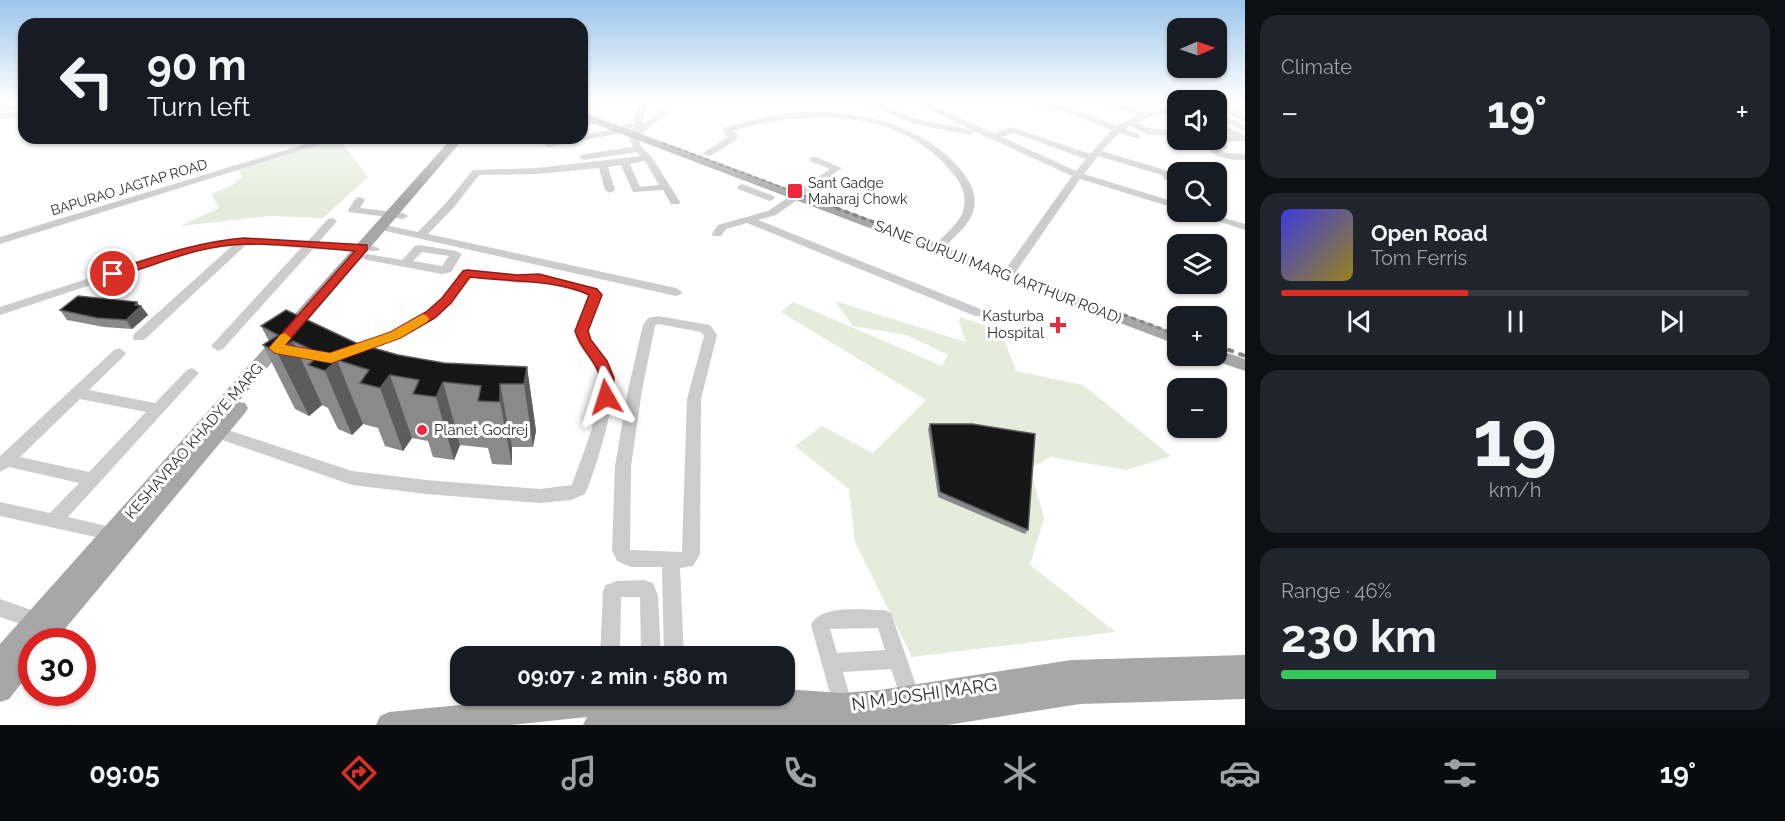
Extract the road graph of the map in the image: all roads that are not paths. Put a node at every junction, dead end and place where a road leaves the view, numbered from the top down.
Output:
1 (627, 135) edge
2 (637, 135) edge
3 (644, 135) edge
4 (732, 135) edge
5 (911, 135) edge
6 (980, 135) edge
7 (988, 135) edge
8 (1000, 135) edge
9 (1029, 135) edge
10 (1112, 135) edge
11 (1129, 135) edge
12 (1149, 135) dead end
13 (995, 137) junction
14 (1244, 138) edge
15 (1227, 139) edge
16 (315, 144) edge
17 (454, 144) edge
18 (463, 144) edge
19 (999, 147) dead end
20 (638, 149) junction
21 (1214, 150) edge
22 (707, 154) junction
23 (1094, 155) junction
24 (1245, 156) edge
25 (584, 157) dead end
26 (648, 158) junction
27 (813, 159) dead end
28 (624, 162) junction
29 (603, 165) junction
30 (1167, 174) edge
31 (1078, 175) junction
32 (749, 186) junction
33 (664, 187) junction
34 (610, 190) dead end
35 (802, 194) junction
36 (770, 198) dead end
37 (360, 200) dead end
38 (675, 201) dead end
39 (1167, 203) edge
40 (748, 220) junction
41 (332, 221) dead end
42 (392, 221) junction
43 (1227, 222) edge
44 (1245, 227) edge
45 (422, 234) junction
46 (717, 234) dead end
47 (0, 241) edge
48 (244, 241) junction
49 (944, 242) junction
50 (312, 244) junction
51 (368, 251) junction
52 (405, 264) dead end
53 (1010, 272) junction
54 (676, 292) dead end
55 (1098, 304) junction
56 (0, 311) edge
57 (979, 313) dead end
58 (1167, 326) edge
59 (1167, 335) edge
60 (139, 337) dead end
61 (218, 346) dead end
62 (1227, 347) edge
63 (119, 353) dead end
64 (1245, 354) edge
65 (339, 355) edge
66 (1227, 359) edge
67 (1245, 365) edge
68 (192, 373) dead end
69 (78, 393) junction
70 (158, 410) junction
71 (211, 431) junction
72 (3, 463) edge
73 (92, 479) junction
74 (0, 509) edge
75 (53, 521) junction
76 (120, 536) junction
77 (670, 559) junction
78 (0, 608) edge
79 (36, 620) junction
80 (50, 628) edge
81 (610, 646) edge
82 (651, 646) edge
83 (674, 646) edge
84 (898, 659) junction
85 (0, 662) edge
86 (831, 663) junction
87 (1245, 667) edge
88 (18, 668) edge
89 (1104, 681) junction
90 (1245, 687) edge
91 (0, 690) edge
92 (644, 706) edge
93 (675, 706) edge
94 (913, 707) junction
95 (602, 710) edge
96 (705, 712) edge
97 (754, 713) edge
98 (844, 715) edge
99 (884, 716) edge
100 (389, 725) edge

1 - 20 street
2 - 32 main road, SANE GURUJI MARG (ARTHUR ROAD)
3 - 22 main road, SANE GURUJI MARG (ARTHUR ROAD)
4 - 22 street
5 - 49 street
6 - 19 street
7 - 13 street
8 - 13 street
9 - 23 street
10 - 23 street
11 - 12 street
13 - 31 street
14 - 15 street
16 - 47 street, BAPURAO JAGTAP ROAD
17 - 42 main road, KESHAVRAO KHADYE MARG
18 - 42 main road, KESHAVRAO KHADYE MARG
20 - 25 street
20 - 26 street
21 - 24 street
22 - 35 main road, SANE GURUJI MARG (ARTHUR ROAD)
23 - 30 street
23 - 31 street
26 - 28 street
26 - 33 street
27 - 35 street
28 - 29 street
28 - 33 street
29 - 34 street
29 - 45 street
31 - 39 street
31 - 53 street
32 - 35 main road, SANE GURUJI MARG (ARTHUR ROAD)
32 - 36 street
33 - 38 street
35 - 40 street
35 - 49 main road, SANE GURUJI MARG (ARTHUR ROAD)
35 - 53 main road, SANE GURUJI MARG (ARTHUR ROAD)
37 - 42 street
40 - 46 street
40 - 57 street
41 - 50 street
42 - 45 street
42 - 51 main road, KESHAVRAO KHADYE MARG
43 - 44 street
45 - 54 street
48 - 50 street
48 - 56 street
48 - 60 street
49 - 53 main road, SANE GURUJI MARG (ARTHUR ROAD)
50 - 51 street
50 - 61 street
51 - 52 street
51 - 71 main road, KESHAVRAO KHADYE MARG
53 - 55 main road, SANE GURUJI MARG (ARTHUR ROAD)
55 - 58 main road, SANE GURUJI MARG (ARTHUR ROAD)
55 - 59 main road, SANE GURUJI MARG (ARTHUR ROAD)
62 - 64 main road
63 - 69 street
65 - 71 street
66 - 67 main road
68 - 70 street
69 - 70 street
69 - 72 street
70 - 73 street
71 - 76 main road, KESHAVRAO KHADYE MARG
72 - 73 street
73 - 75 street
74 - 75 street
75 - 76 street
76 - 79 main road, KESHAVRAO KHADYE MARG
76 - 80 main road, KESHAVRAO KHADYE MARG
77 - 77 street
77 - 83 street
78 - 79 street
79 - 85 main road, KESHAVRAO KHADYE MARG
81 - 82 street
84 - 86 street
84 - 86 street
84 - 94 street
86 - 98 street
87 - 89 main road, N M JOSHI MARG
88 - 91 main road
89 - 90 main road, N M JOSHI MARG
89 - 94 main road, N M JOSHI MARG
92 - 95 main road, N M JOSHI MARG
93 - 96 main road, N M JOSHI MARG
94 - 99 main road, N M JOSHI MARG
95 - 100 main road, N M JOSHI MARG
96 - 97 main road, N M JOSHI MARG
97 - 98 main road, N M JOSHI MARG
98 - 99 main road, N M JOSHI MARG

